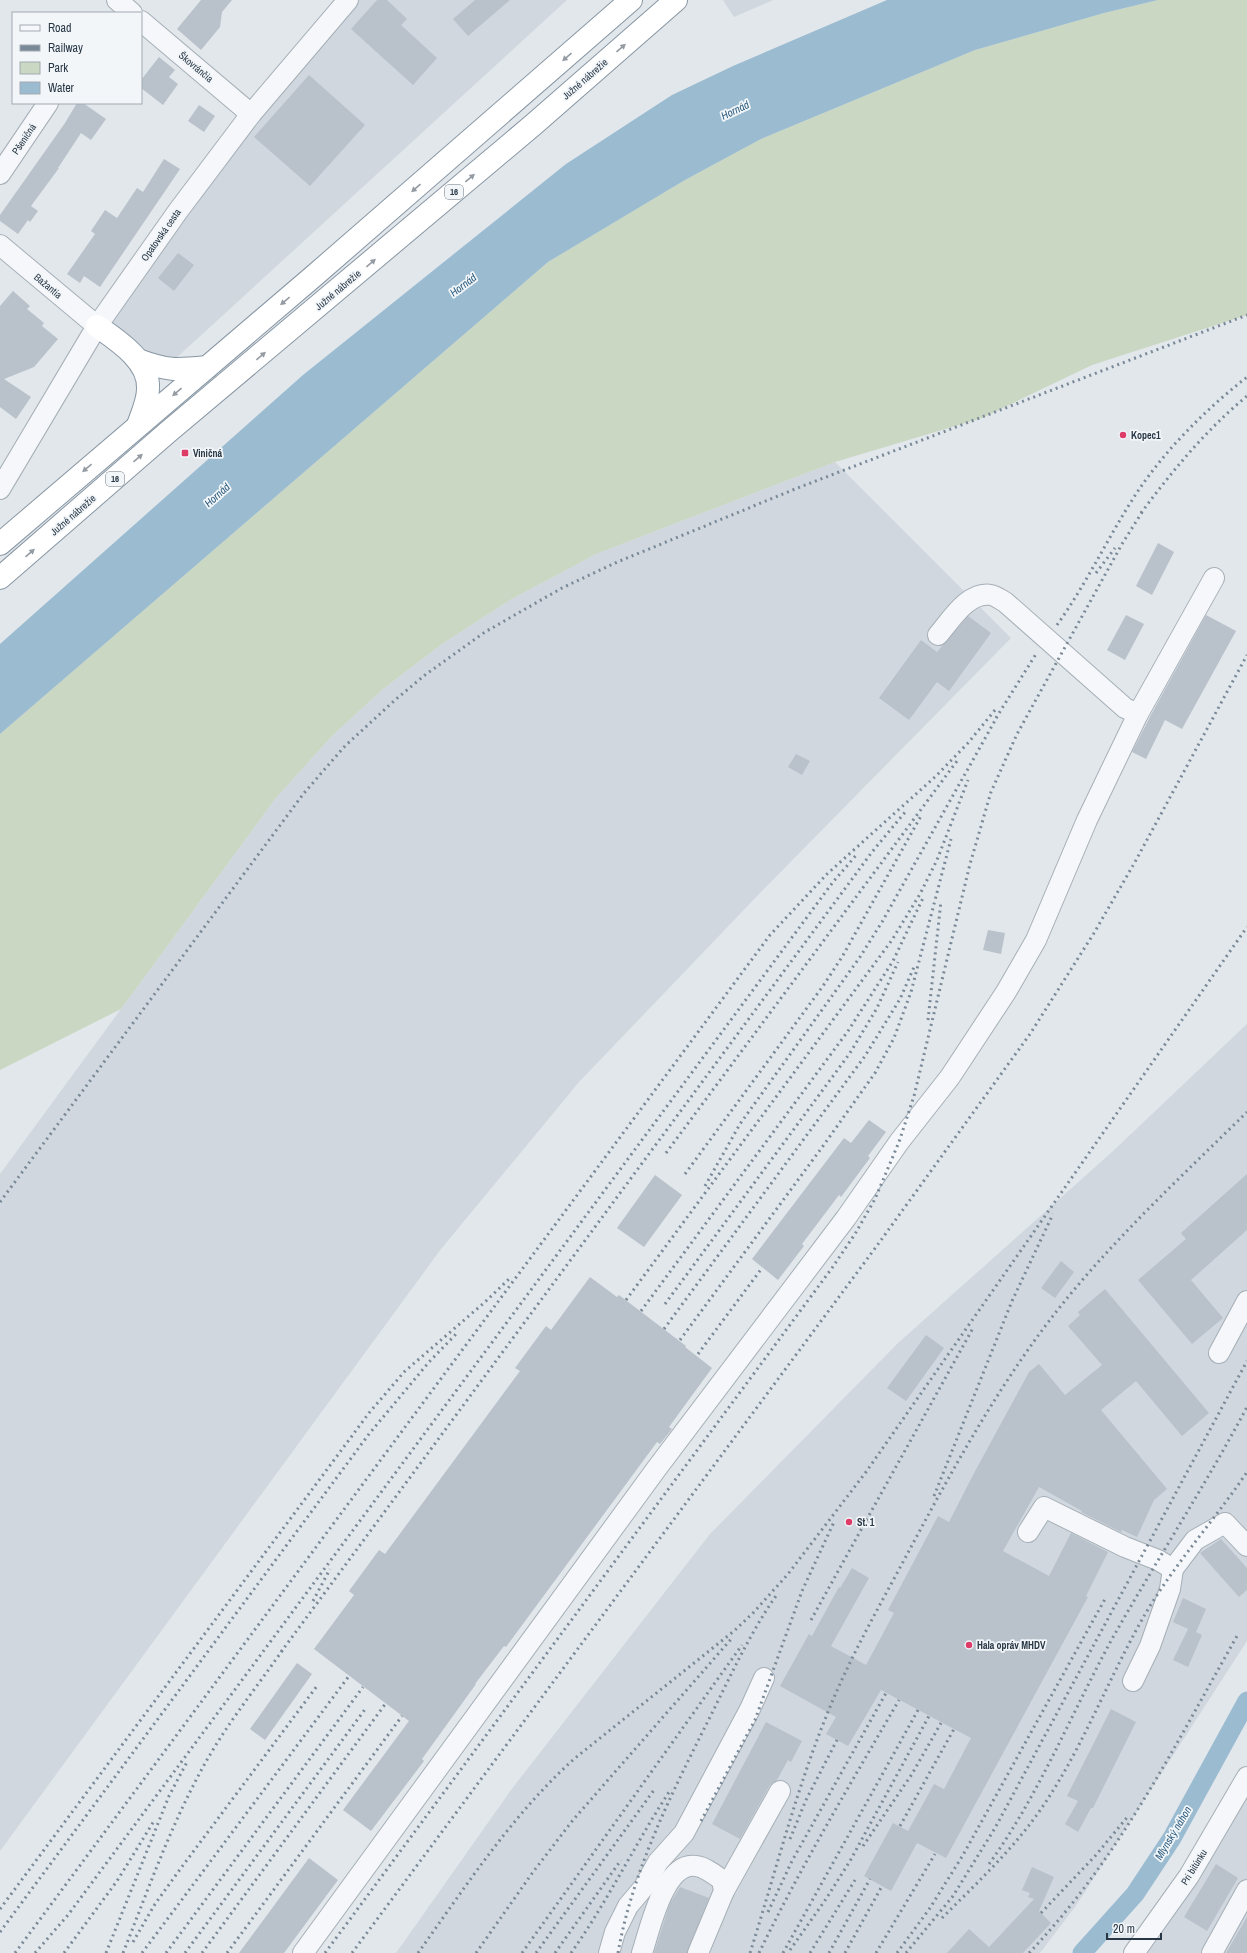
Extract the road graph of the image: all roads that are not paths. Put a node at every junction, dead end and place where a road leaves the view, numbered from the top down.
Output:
1 (117, 0) edge
2 (348, 0) edge
3 (632, 0) edge
4 (676, 0) edge
5 (109, 12) edge
6 (131, 12) edge
7 (142, 22) edge
8 (47, 104) edge
9 (251, 114) junction
10 (0, 174) edge
11 (0, 245) edge
12 (96, 326) junction
13 (138, 360) junction
14 (207, 367) junction
15 (138, 425) junction
16 (0, 489) edge
17 (0, 544) edge
18 (0, 578) edge
19 (1214, 578) dead end
20 (938, 635) dead end
21 (1138, 714) junction
22 (1247, 1301) edge
23 (1219, 1353) dead end
24 (1028, 1532) dead end
25 (1247, 1546) edge
26 (1174, 1570) junction
27 (764, 1678) dead end
28 (1133, 1681) dead end
29 (1247, 1777) edge
30 (780, 1791) dead end
31 (1247, 1890) edge
32 (724, 1891) junction
33 (303, 1953) edge
34 (609, 1953) edge
35 (642, 1953) edge
36 (698, 1953) edge
37 (1134, 1953) edge
38 (1212, 1953) edge

1 - 5 street
1 - 6 street
2 - 9 street, Opatovská cesta
3 -> 14 highway
18 -> 4 highway, Južné nábrežie / 16
7 - 9 street, Škovránčia
8 - 10 street, Pšeničná
9 - 12 street, Opatovská cesta
11 - 12 street, Bažantia
12 - 13 highway
12 - 16 street, Opatovská cesta
13 - 14 highway
13 - 15 highway
14 -> 15 highway
15 -> 17 highway
19 - 21 street
20 - 21 street
21 - 33 street
22 - 23 street
24 - 26 street
25 - 26 street
26 - 28 street
27 - 34 street
29 - 37 street, Pri bitúnku
30 - 32 street
31 - 38 street
32 - 35 street
32 - 36 street

